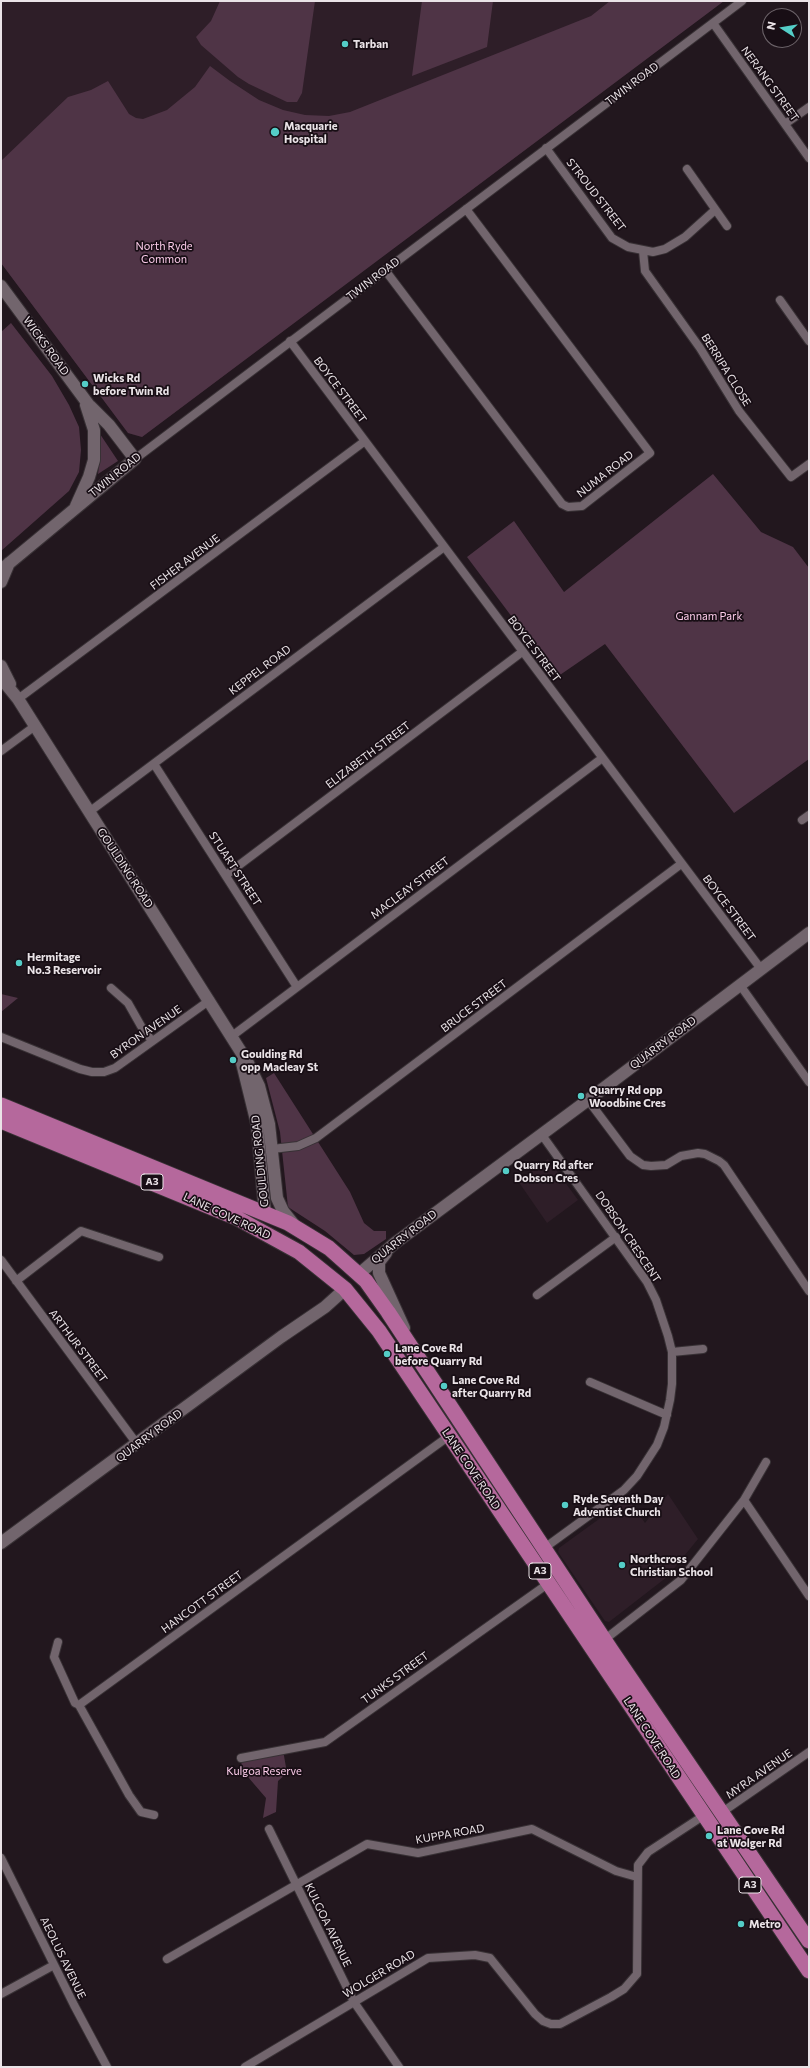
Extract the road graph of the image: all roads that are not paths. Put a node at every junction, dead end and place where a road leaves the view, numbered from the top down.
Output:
1 (742, 1) edge
2 (713, 23) junction
3 (809, 107) edge
4 (785, 124) junction
5 (546, 148) junction
6 (809, 158) edge
7 (687, 169) dead end
8 (466, 209) junction
9 (716, 210) junction
10 (727, 226) dead end
11 (642, 251) junction
12 (385, 270) junction
13 (1, 286) edge
14 (780, 300) dead end
15 (809, 341) edge
16 (290, 342) junction
17 (83, 396) junction
18 (365, 440) junction
19 (132, 461) junction
20 (809, 464) edge
21 (74, 509) junction
22 (444, 546) junction
23 (5, 566) edge
24 (1, 582) edge
25 (522, 652) junction
26 (1, 666) edge
27 (1, 678) edge
28 (18, 699) junction
29 (34, 726) junction
30 (1, 751) edge
31 (601, 758) junction
32 (154, 764) junction
33 (89, 812) junction
34 (681, 864) junction
35 (226, 875) junction
36 (809, 933) edge
37 (761, 969) junction
38 (740, 985) junction
39 (297, 987) junction
40 (112, 988) dead end
41 (210, 1000) junction
42 (232, 1036) junction
43 (1, 1037) edge
44 (152, 1041) junction
45 (809, 1082) edge
46 (588, 1100) junction
47 (1, 1105) edge
48 (1, 1121) edge
49 (542, 1134) junction
50 (266, 1149) junction
51 (265, 1213) junction
52 (298, 1228) junction
53 (616, 1237) junction
54 (395, 1243) junction
55 (299, 1252) junction
56 (159, 1257) dead end
57 (1, 1260) edge
58 (359, 1274) junction
59 (16, 1281) junction
60 (345, 1289) junction
61 (809, 1291) edge
62 (538, 1295) dead end
63 (410, 1347) junction
64 (702, 1349) dead end
65 (672, 1352) junction
66 (590, 1382) dead end
67 (667, 1415) junction
68 (449, 1436) junction
69 (137, 1444) junction
70 (766, 1462) dead end
71 (744, 1500) junction
72 (1, 1543) edge
73 (543, 1549) junction
74 (549, 1583) junction
75 (809, 1596) edge
76 (604, 1640) junction
77 (58, 1642) dead end
78 (79, 1706) junction
79 (809, 1752) edge
80 (241, 1758) dead end
81 (721, 1813) junction
82 (154, 1814) dead end
83 (703, 1816) junction
84 (269, 1829) dead end
85 (1, 1858) edge
86 (637, 1877) junction
87 (296, 1884) junction
88 (809, 1941) edge
89 (803, 1949) edge
90 (167, 1959) dead end
91 (54, 1965) junction
92 (809, 1971) edge
93 (1, 1994) edge
94 (354, 2002) junction
95 (107, 2067) edge
96 (245, 2067) edge
97 (399, 2067) edge

1 - 2 street, TWIN ROAD
2 - 4 street, NERANG STREET
2 - 5 street, TWIN ROAD
3 - 4 street
4 - 6 street, NERANG STREET
5 - 8 street, TWIN ROAD
5 - 11 street, STROUD STREET
7 - 9 street
8 - 12 street, TWIN ROAD
8 - 12 street, NUMA ROAD
9 - 10 street
9 - 11 street, STROUD STREET
11 - 20 street, BERRIPA CLOSE
12 - 16 street, TWIN ROAD
13 - 17 main road, WICKS ROAD
14 - 15 street
16 - 18 street, BOYCE STREET
16 - 19 street, TWIN ROAD
17 - 19 main road, WICKS ROAD
17 - 21 main road
18 - 22 street, BOYCE STREET
18 - 28 street, FISHER AVENUE
19 - 21 main road, TWIN ROAD
21 - 23 main road, TWIN ROAD
22 - 25 street, BOYCE STREET
22 - 32 street, KEPPEL ROAD
23 - 24 main road, TWIN ROAD
25 - 31 street, BOYCE STREET
25 - 35 street, ELIZABETH STREET
26 - 28 main road, GOULDING ROAD
27 - 28 main road, GOULDING ROAD
28 - 29 main road, GOULDING ROAD
29 - 30 street
29 - 33 main road, GOULDING ROAD
31 - 34 street, BOYCE STREET
31 - 39 street, MACLEAY STREET
32 - 33 street, KEPPEL ROAD
32 - 35 street, STUART STREET
33 - 41 main road, GOULDING ROAD
34 - 37 street, BOYCE STREET
34 - 50 street, BRUCE STREET
35 - 39 street, STUART STREET
36 - 37 main road, QUARRY ROAD
37 - 38 main road, QUARRY ROAD
38 - 45 street
38 - 46 main road, QUARRY ROAD
39 - 42 street, MACLEAY STREET
40 - 44 street
41 - 42 main road, GOULDING ROAD
41 - 44 street, BYRON AVENUE
42 - 50 main road, GOULDING ROAD
43 - 44 street, BYRON AVENUE
46 - 49 main road, QUARRY ROAD
46 - 61 street
47 - 51 highway, LANE COVE ROAD / A3
48 - 55 highway, LANE COVE ROAD / A3
49 - 53 street, DOBSON CRESCENT
49 - 54 main road, QUARRY ROAD
50 - 51 main road, GOULDING ROAD
50 - 52 main road, GOULDING ROAD
51 - 52 highway, LANE COVE ROAD / A3
51 - 55 highway, GOULDING ROAD
52 - 58 highway, LANE COVE ROAD / A3
53 - 62 street
53 - 65 street, DOBSON CRESCENT
54 - 58 main road, QUARRY ROAD
54 - 63 main road
55 - 60 highway, LANE COVE ROAD / A3
56 - 59 street
57 - 59 street, ARTHUR STREET
58 - 60 highway, QUARRY ROAD
58 - 63 highway, LANE COVE ROAD / A3
59 - 69 street, ARTHUR STREET
60 - 68 highway, LANE COVE ROAD / A3
60 - 69 main road, QUARRY ROAD
63 - 73 highway, LANE COVE ROAD / A3
64 - 65 street
65 - 67 street, DOBSON CRESCENT
66 - 67 street
67 - 73 street, DOBSON CRESCENT
68 - 74 highway, LANE COVE ROAD / A3
68 - 78 street, HANCOTT STREET
69 - 72 main road, QUARRY ROAD
70 - 71 street
71 - 75 street
71 - 76 street
73 - 76 highway, LANE COVE ROAD / A3
74 - 80 street, TUNKS STREET
74 - 83 highway, LANE COVE ROAD / A3
76 - 81 highway, LANE COVE ROAD / A3
77 - 78 street
78 - 82 street
79 - 81 street, MYRA AVENUE
81 - 88 highway, LANE COVE ROAD / A3
83 - 86 street, WOLGER ROAD
83 - 89 highway, LANE COVE ROAD / A3
84 - 87 street, KULGOA AVENUE
85 - 91 street, AEOLUS AVENUE
86 - 87 street, KUPPA ROAD
86 - 94 street, WOLGER ROAD
87 - 90 street, KUPPA ROAD
87 - 94 street, KULGOA AVENUE
89 - 92 highway, LANE COVE ROAD / A3
91 - 93 street
91 - 95 street, AEOLUS AVENUE
94 - 96 street, WOLGER ROAD
94 - 97 street, KULGOA AVENUE

